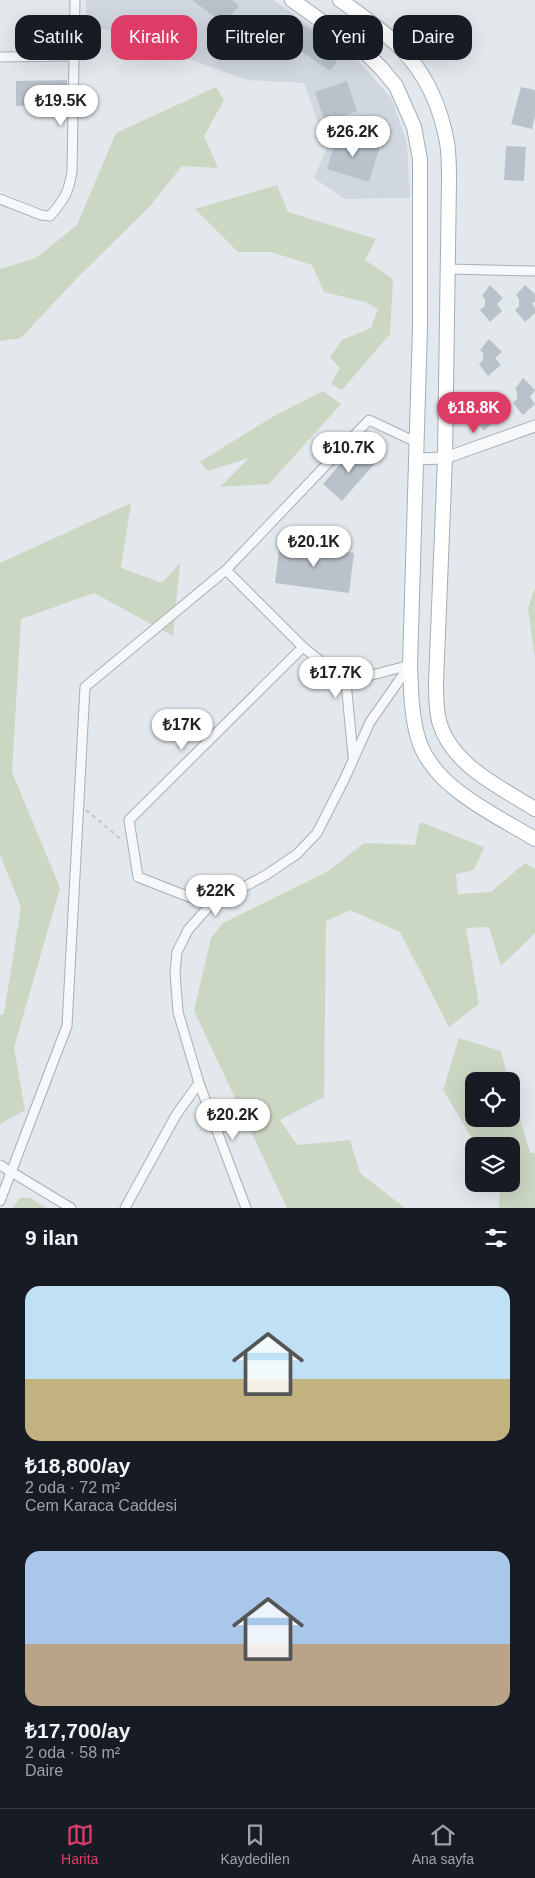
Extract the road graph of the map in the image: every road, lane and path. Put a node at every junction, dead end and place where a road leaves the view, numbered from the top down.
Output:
1 (75, 0) edge
2 (292, 0) edge
3 (346, 2) edge
4 (75, 15) edge
5 (0, 57) edge
6 (15, 57) edge
7 (74, 60) edge
8 (0, 199) edge
9 (448, 269) junction
10 (535, 271) edge
11 (535, 426) edge
12 (416, 442) junction
13 (445, 458) junction
14 (416, 460) junction
15 (226, 570) junction
16 (303, 647) junction
17 (410, 665) junction
18 (346, 682) junction
19 (354, 759) junction
20 (79, 804) junction
21 (535, 809) edge
22 (535, 839) edge
23 (134, 851) junction
24 (210, 905) junction
25 (199, 1083) junction
26 (0, 1164) edge
27 (11, 1171) junction
28 (0, 1201) edge
29 (71, 1208) edge
30 (125, 1208) edge
31 (246, 1208) edge

1 - 4 street
2 - 12 main road
3 - 9 main road
5 - 6 street
7 - 8 street
9 - 10 street
9 - 13 main road
11 - 13 street
12 - 14 main road
12 - 15 street
13 - 14 street
13 - 21 main road
14 - 17 main road
15 - 16 street
15 - 20 street
16 - 18 street
16 - 23 street
17 - 18 street
17 - 19 street
17 - 22 main road
18 - 19 street
19 - 24 street
20 - 23 path
20 - 27 street
23 - 24 street
24 - 25 street
25 - 30 street
25 - 31 street
26 - 27 street
27 - 28 street
27 - 29 street

